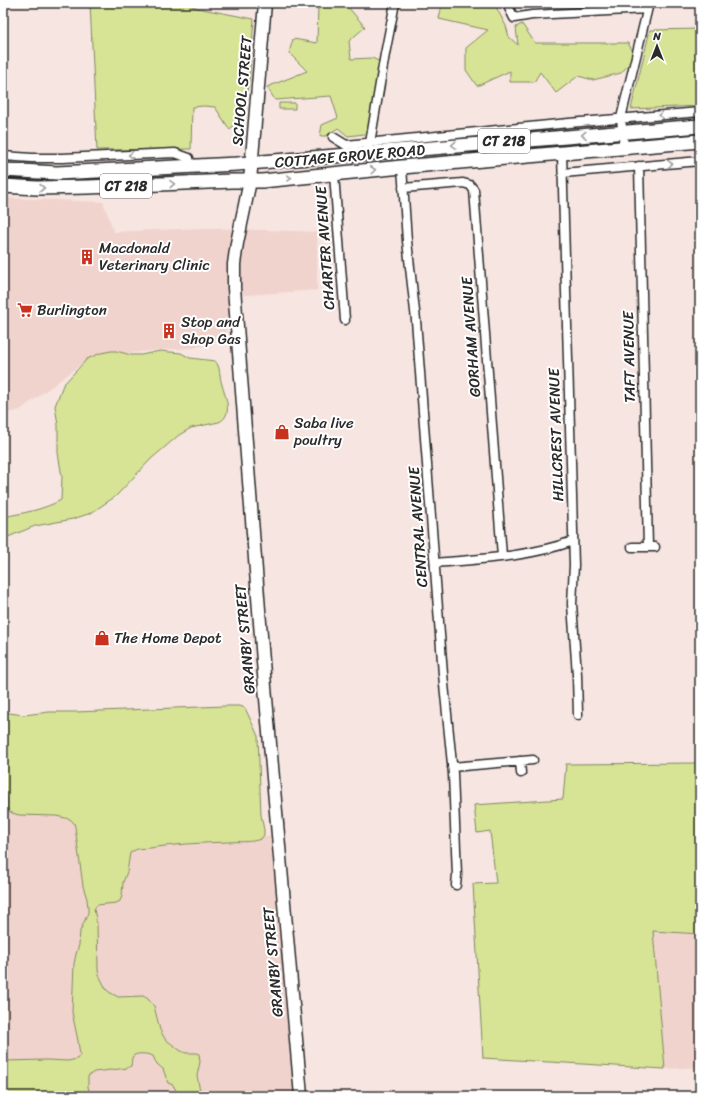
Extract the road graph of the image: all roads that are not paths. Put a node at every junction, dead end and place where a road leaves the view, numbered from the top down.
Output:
1 (265, 3) edge
2 (395, 3) edge
3 (510, 3) edge
4 (648, 6) edge
5 (700, 112) edge
6 (621, 118) junction
7 (700, 126) edge
8 (623, 132) junction
9 (333, 138) dead end
10 (700, 141) edge
11 (370, 143) junction
12 (624, 148) junction
13 (562, 154) junction
14 (3, 156) edge
15 (95, 157) junction
16 (700, 161) edge
17 (251, 163) junction
18 (191, 166) junction
19 (639, 166) junction
20 (402, 167) junction
21 (3, 170) edge
22 (96, 171) junction
23 (563, 173) junction
24 (334, 174) junction
25 (250, 181) junction
26 (3, 186) edge
27 (403, 188) junction
28 (345, 320) dead end
29 (573, 541) junction
30 (632, 547) dead end
31 (502, 556) junction
32 (435, 563) junction
33 (578, 715) dead end
34 (533, 760) dead end
35 (520, 761) junction
36 (452, 767) junction
37 (521, 773) dead end
38 (456, 886) dead end
39 (301, 1096) edge

1 - 17 main road, SCHOOL STREET
2 - 11 street
3 - 4 street
4 - 6 street
5 -> 6 street, COTTAGE GROVE ROAD
6 - 8 street
6 - 11 street, COTTAGE GROVE ROAD
7 - 8 main road, COTTAGE GROVE ROAD / CT 218
8 - 12 street
8 -> 17 main road, COTTAGE GROVE ROAD / CT 218
9 - 11 street, COTTAGE GROVE ROAD
10 - 12 main road, COTTAGE GROVE ROAD / CT 218
12 - 13 main road, COTTAGE GROVE ROAD / CT 218
13 - 20 main road, COTTAGE GROVE ROAD / CT 218
13 - 23 street, HILLCREST AVENUE
14 - 15 street
18 -> 15 street
15 - 22 street
19 -> 16 street
17 - 18 main road, COTTAGE GROVE ROAD / CT 218
17 - 25 main road, SCHOOL STREET
18 - 22 main road, COTTAGE GROVE ROAD / CT 218
19 - 23 street
19 - 30 street, TAFT AVENUE
24 -> 20 main road, COTTAGE GROVE ROAD / CT 218
20 - 27 street, CENTRAL AVENUE
21 - 22 main road, COTTAGE GROVE ROAD / CT 218
23 - 29 street, HILLCREST AVENUE
25 -> 24 main road, COTTAGE GROVE ROAD / CT 218
24 - 28 street, CHARTER AVENUE
26 -> 25 main road, COTTAGE GROVE ROAD / CT 218
25 - 39 main road, GRANBY STREET
27 - 31 street, GORHAM AVENUE
27 - 32 street, CENTRAL AVENUE
29 - 31 street
29 - 33 street, HILLCREST AVENUE
31 - 32 street
32 - 36 street, CENTRAL AVENUE
34 - 35 street
35 - 36 street
35 - 37 street
36 - 38 street, CENTRAL AVENUE

